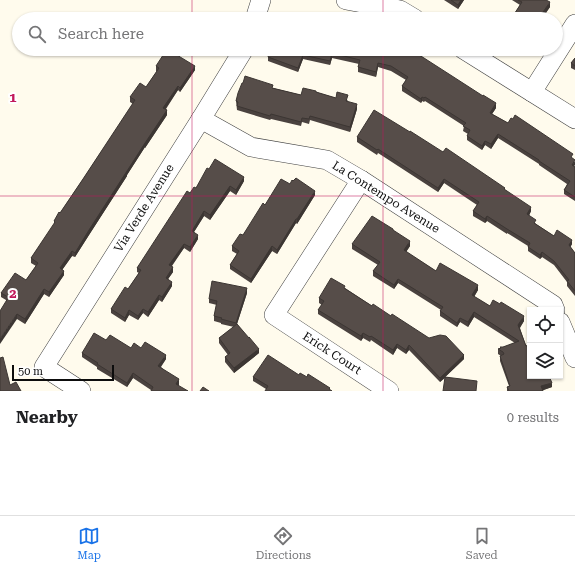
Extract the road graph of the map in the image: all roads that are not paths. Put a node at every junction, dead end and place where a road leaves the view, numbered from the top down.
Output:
1 (261, 0) edge
2 (346, 0) edge
3 (406, 10) edge
4 (257, 12) edge
5 (575, 24) edge
6 (563, 43) edge
7 (240, 56) edge
8 (474, 56) edge
9 (555, 56) edge
10 (532, 92) junction
11 (201, 119) junction
12 (575, 119) edge
13 (361, 180) junction
14 (554, 307) edge
15 (563, 329) edge
16 (575, 358) edge
17 (82, 391) edge
18 (389, 391) edge

1 - 4 street
2 - 3 street
5 - 6 street
7 - 11 street, Via Verde Avenue
8 - 10 street
9 - 10 street
10 - 12 street
11 - 13 street, La Contempo Avenue
11 - 17 street, Via Verde Avenue
13 - 14 street, La Contempo Avenue
13 - 18 street, Erick Court
15 - 16 street

